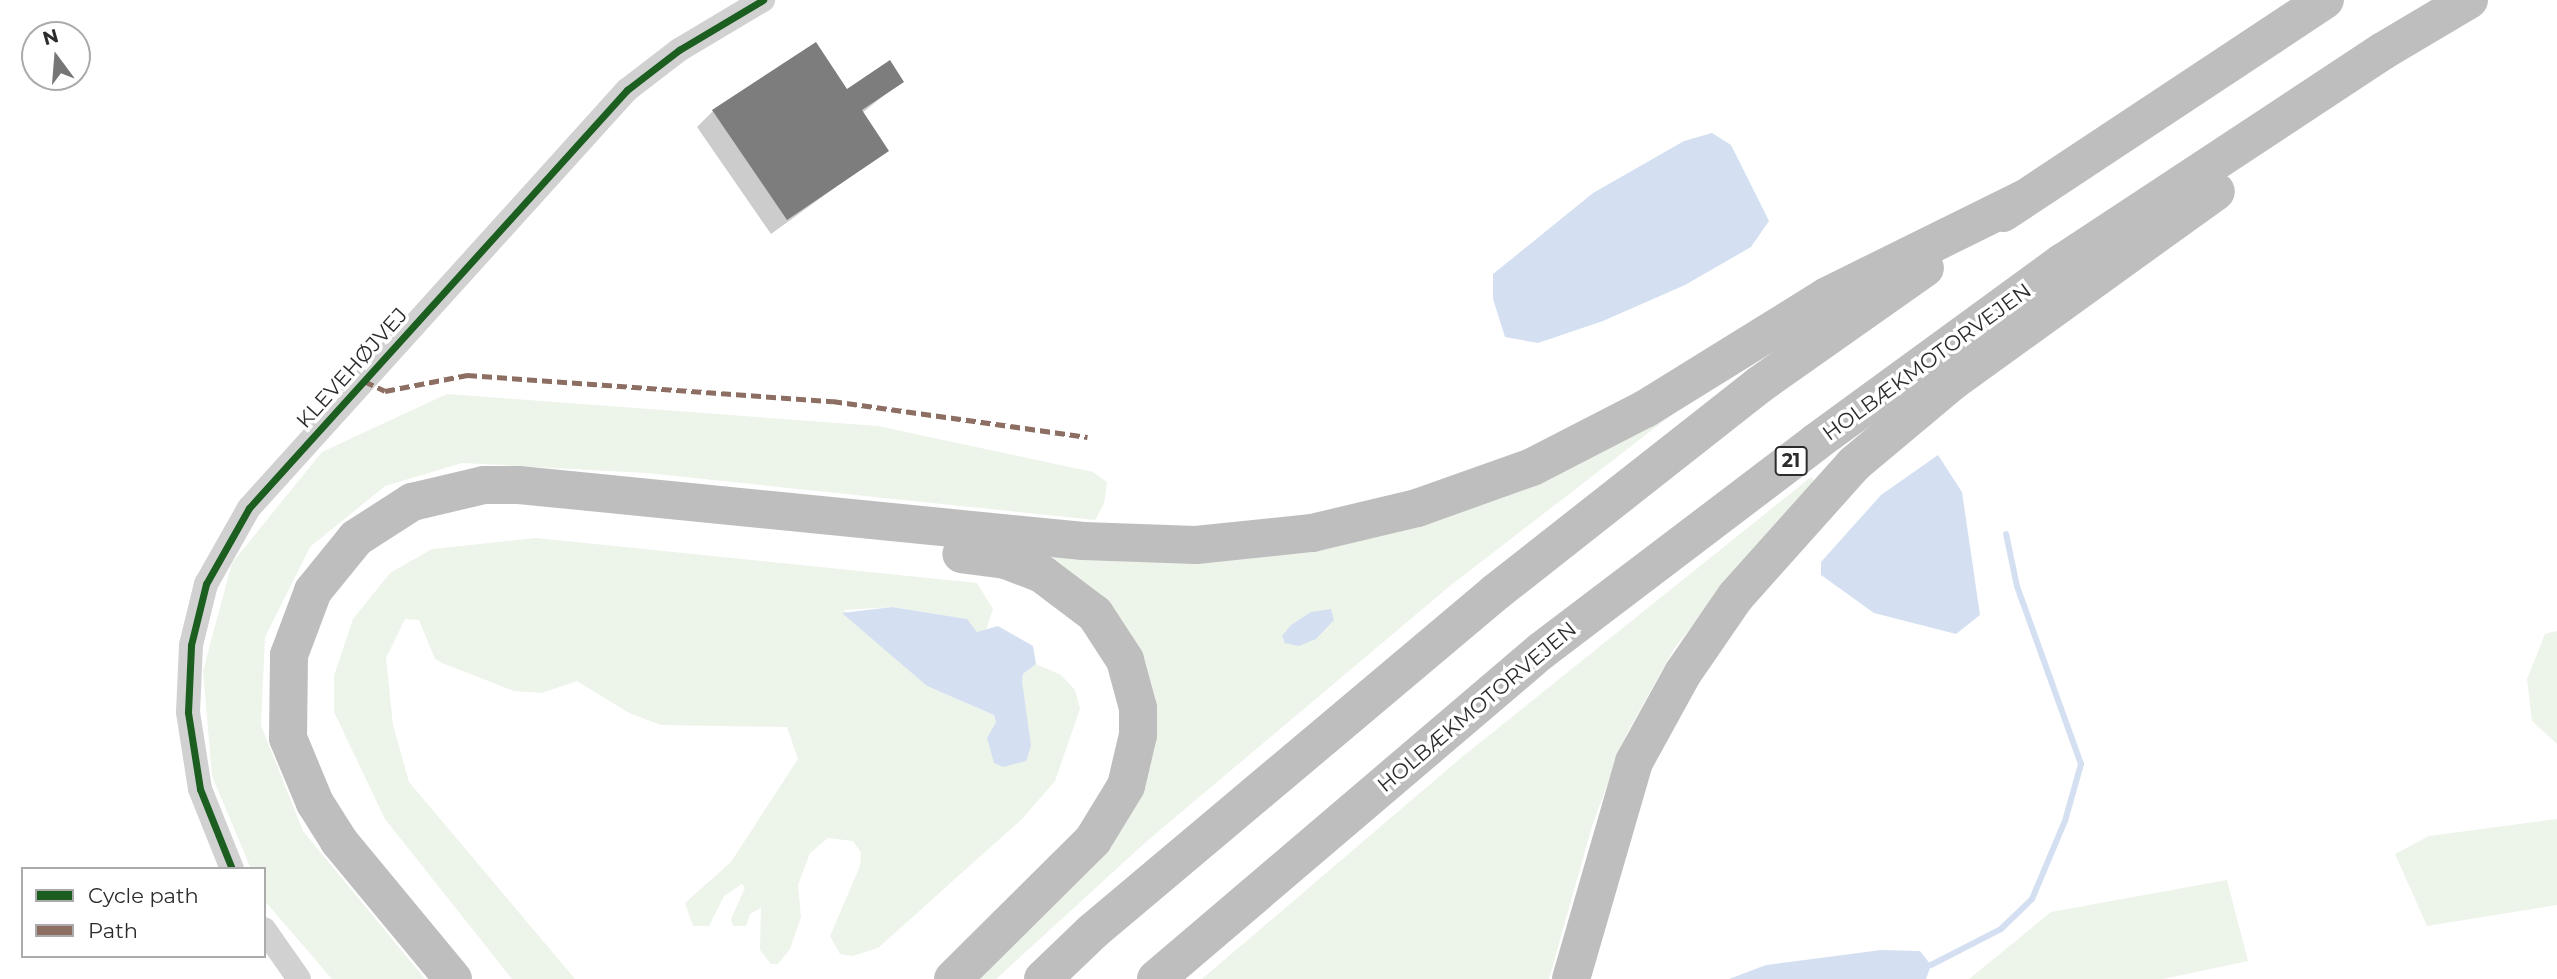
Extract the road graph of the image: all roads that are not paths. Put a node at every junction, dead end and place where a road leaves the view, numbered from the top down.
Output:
1 (763, 0) edge
2 (2325, 0) edge
3 (2469, 0) edge
4 (2383, 51) junction
5 (2023, 199) junction
6 (231, 867) edge
7 (266, 932) edge
8 (299, 979) edge
9 (453, 979) edge
10 (474, 979) edge
11 (953, 979) edge
12 (1043, 979) edge
13 (1156, 979) edge
14 (1571, 979) edge

1 - 6 street, KLEVEHØJVEJ
2 - 5 highway
3 - 4 highway, HOLBÆKMOTORVEJEN / 21
4 - 13 highway, HOLBÆKMOTORVEJEN / 21
4 - 14 highway
5 - 9 highway
5 - 12 highway
7 - 8 street
10 - 11 highway

